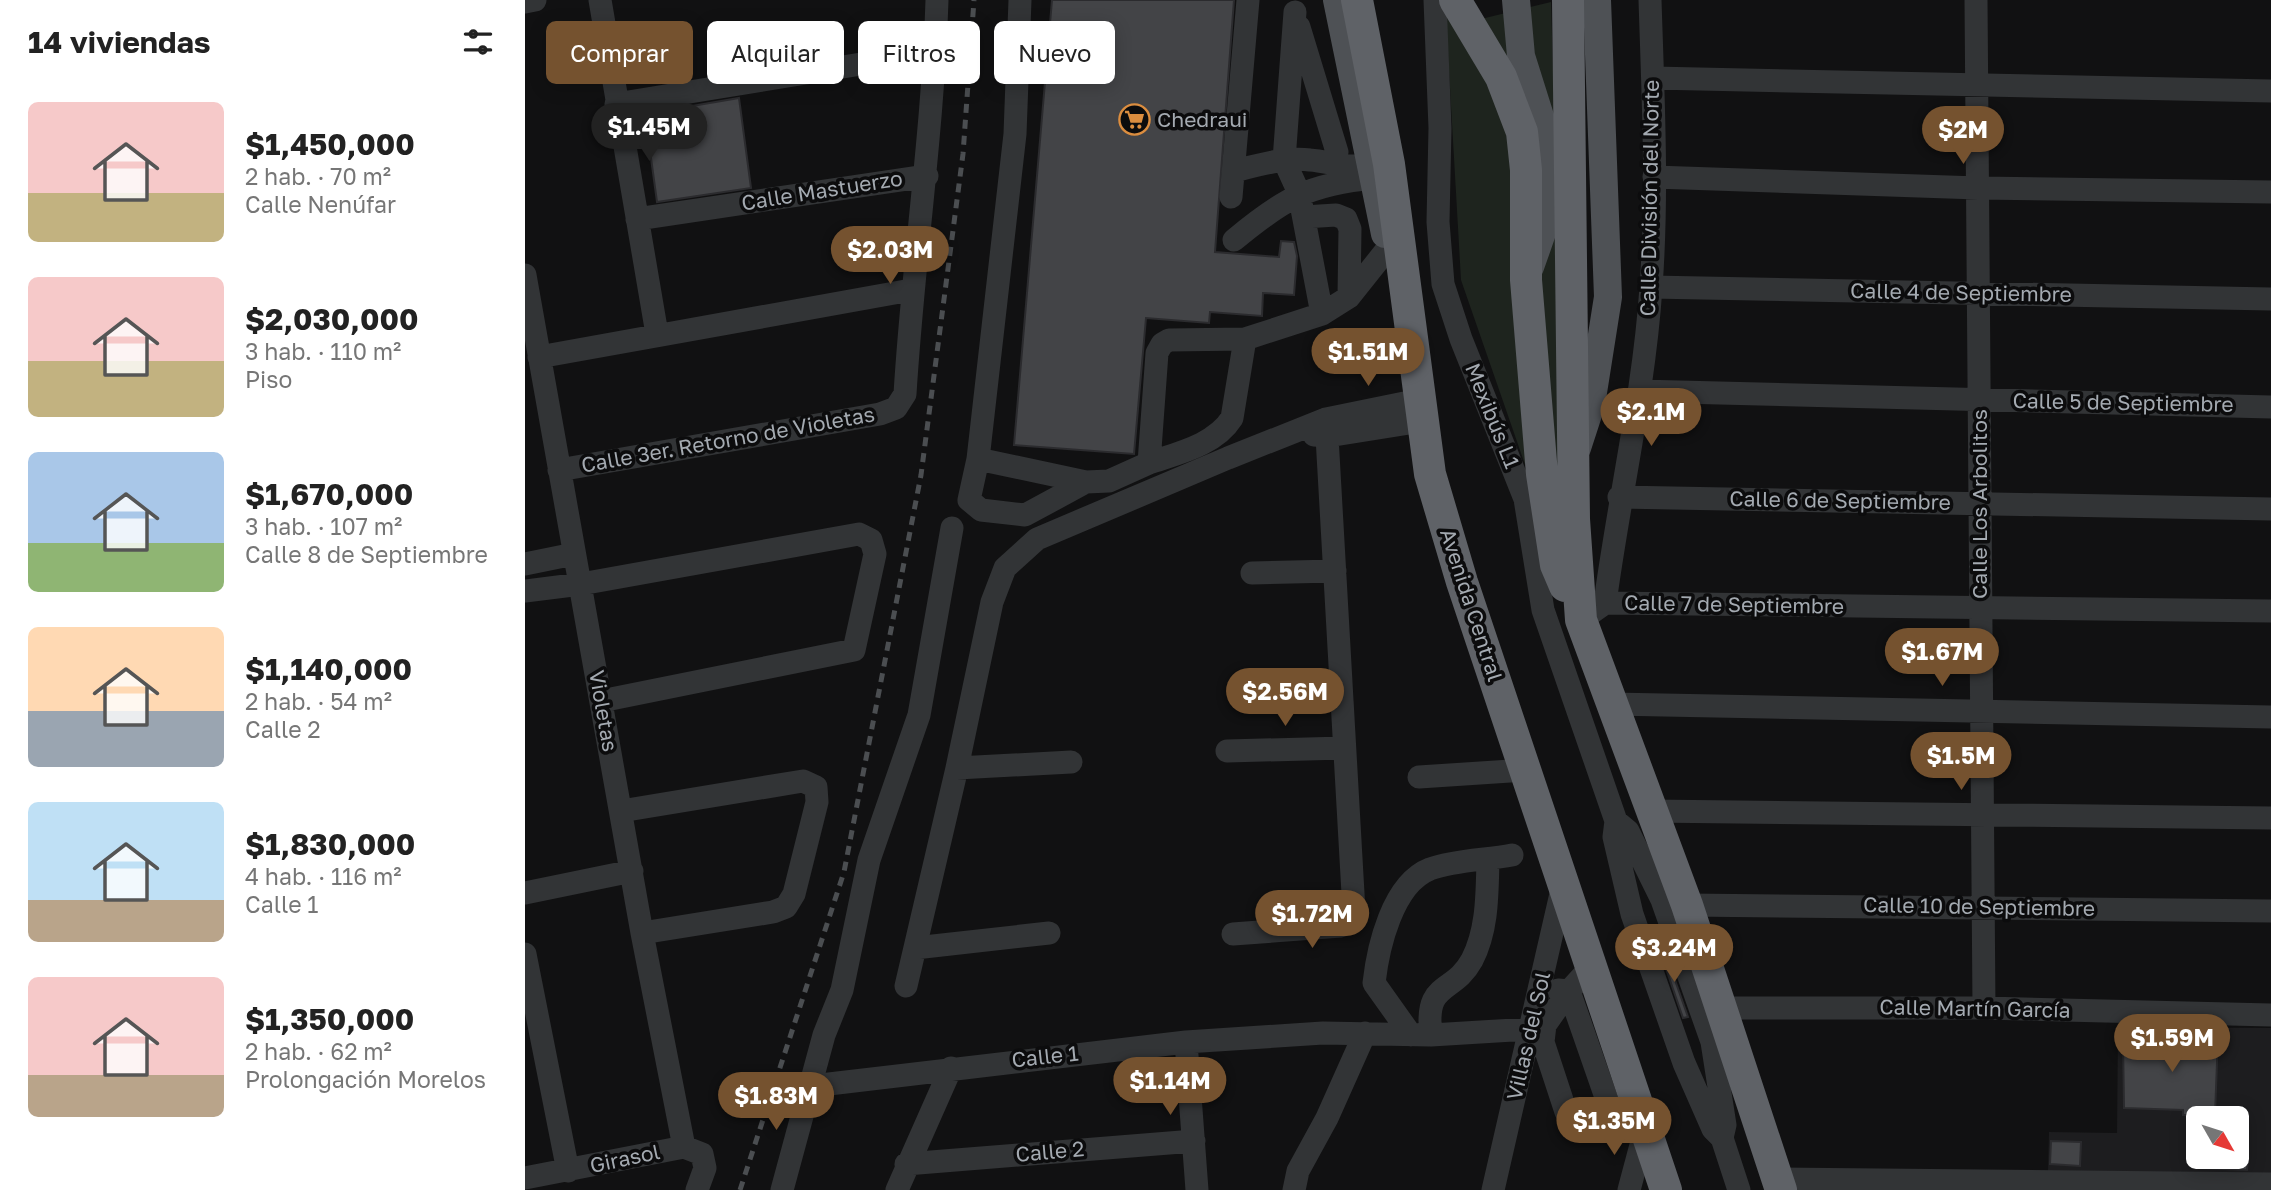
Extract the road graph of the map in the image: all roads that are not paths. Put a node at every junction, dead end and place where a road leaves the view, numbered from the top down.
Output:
1 (535, 0) edge
2 (600, 0) edge
3 (937, 0) edge
4 (1020, 0) edge
5 (1248, 0) edge
6 (1337, 0) edge
7 (1357, 0) edge
8 (1435, 0) edge
9 (1455, 0) edge
10 (1516, 0) edge
11 (1597, 0) edge
12 (1650, 0) edge
13 (1976, 0) edge
14 (525, 2) edge
15 (1294, 6) edge
16 (1568, 15) edge
17 (936, 21) edge
18 (858, 65) edge
19 (1653, 78) junction
20 (933, 84) edge
21 (1977, 85) junction
22 (2271, 91) edge
23 (616, 104) junction
24 (1337, 152) junction
25 (1284, 160) junction
26 (1312, 160) junction
27 (1371, 164) junction
28 (1234, 171) junction
29 (926, 176) junction
30 (1654, 177) junction
31 (1977, 188) junction
32 (1299, 192) junction
33 (2271, 192) edge
34 (1231, 197) dead end
35 (1304, 217) junction
36 (637, 219) junction
37 (1234, 240) dead end
38 (1388, 248) junction
39 (525, 275) edge
40 (1526, 280) junction
41 (1651, 287) junction
42 (911, 290) junction
43 (1979, 293) junction
44 (1349, 297) junction
45 (2271, 299) edge
46 (1322, 314) junction
47 (657, 334) junction
48 (1245, 338) junction
49 (539, 356) junction
50 (1415, 364) junction
51 (1639, 391) junction
52 (1979, 400) junction
53 (2271, 407) edge
54 (1420, 410) junction
55 (1327, 427) junction
56 (1575, 454) junction
57 (978, 459) junction
58 (1149, 463) junction
59 (559, 470) junction
60 (1086, 482) junction
61 (1619, 497) junction
62 (1980, 504) junction
63 (2271, 509) edge
64 (952, 528) dead end
65 (573, 554) junction
66 (525, 564) edge
67 (1335, 570) junction
68 (1252, 573) dead end
69 (580, 584) junction
70 (525, 591) edge
71 (1981, 608) junction
72 (1588, 609) junction
73 (2271, 611) edge
74 (601, 701) junction
75 (1612, 704) junction
76 (1982, 710) junction
77 (2271, 718) edge
78 (1344, 748) junction
79 (1227, 751) dead end
80 (1071, 762) dead end
81 (957, 768) junction
82 (1526, 770) junction
83 (1419, 777) dead end
84 (621, 811) junction
85 (1650, 811) junction
86 (1983, 814) junction
87 (2271, 818) edge
88 (1616, 821) junction
89 (1512, 855) dead end
90 (1488, 859) junction
91 (632, 872) junction
92 (1563, 881) junction
93 (525, 893) edge
94 (1687, 905) junction
95 (1984, 907) junction
96 (2271, 911) edge
97 (642, 933) junction
98 (1049, 933) dead end
99 (1233, 934) dead end
100 (915, 948) junction
101 (525, 954) edge
102 (1591, 967) junction
103 (906, 986) dead end
104 (1541, 988) junction
105 (1569, 991) junction
106 (1720, 1008) junction
107 (1984, 1008) junction
108 (2271, 1015) edge
109 (1531, 1029) junction
110 (1365, 1033) junction
111 (1421, 1035) junction
112 (1186, 1042) junction
113 (534, 1057) edge
114 (951, 1068) junction
115 (811, 1086) junction
116 (1631, 1130) junction
117 (1722, 1138) junction
118 (1194, 1141) junction
119 (684, 1147) junction
120 (906, 1164) junction
121 (568, 1171) junction
122 (525, 1178) edge
123 (2271, 1184) edge
124 (1779, 1185) edge
125 (697, 1190) edge
126 (782, 1190) edge
127 (897, 1190) edge
128 (1197, 1190) edge
129 (1294, 1190) edge
130 (1493, 1190) edge
131 (1629, 1190) edge
132 (1666, 1190) edge
133 (1739, 1190) edge

1 - 14 street
2 - 23 street
3 - 17 street, Calle Mastuerzo
4 - 57 street
5 - 28 street
6 - 27 main road
7 - 50 highway, Avenida Central
8 - 88 street, Mexibús L1
9 - 40 highway
10 - 40 main road
11 - 56 main road
12 - 19 street, Calle División del Norte
13 - 21 street, Calle Los Arbolitos
15 - 24 street
15 - 25 street
16 - 56 highway
18 - 23 street
19 - 21 street
19 - 30 street, Calle División del Norte
20 - 29 street, Calle Mastuerzo
21 - 22 street
21 - 31 street, Calle Los Arbolitos
23 - 36 street
24 - 26 street
24 - 27 street
25 - 26 street
25 - 28 street
25 - 32 street
26 - 27 street
27 - 32 street
27 - 38 main road
28 - 34 street
29 - 36 street, Calle Mastuerzo
29 - 42 street
30 - 31 street
30 - 41 street, Calle División del Norte
31 - 33 street
31 - 43 street, Calle Los Arbolitos
32 - 35 street
32 - 37 street
35 - 44 street
35 - 46 street
36 - 47 street
38 - 44 street
38 - 50 main road
39 - 49 street, Violetas
40 - 72 highway
41 - 43 street, Calle 4 de Septiembre
41 - 51 street, Calle División del Norte
42 - 47 street
42 - 59 street, Calle 3er. Retorno de Violetas
43 - 45 street, Calle 4 de Septiembre
43 - 52 street, Calle Los Arbolitos
44 - 46 street
46 - 48 street
47 - 49 street
48 - 58 street
48 - 58 street
49 - 59 street, Violetas
50 - 54 highway, Avenida Central
51 - 52 street, Calle 5 de Septiembre
51 - 61 street, Calle División del Norte
52 - 53 street, Calle 5 de Septiembre
52 - 62 street, Calle Los Arbolitos
54 - 55 street
54 - 82 highway, Avenida Central
55 - 67 street
55 - 81 street
56 - 72 highway
57 - 60 street
57 - 60 street
58 - 60 street
59 - 65 street, Violetas
61 - 62 street, Calle 6 de Septiembre
61 - 72 street, Calle División del Norte
62 - 63 street, Calle 6 de Septiembre
62 - 71 street, Calle Los Arbolitos
64 - 115 street
65 - 66 street
65 - 69 street, Violetas
67 - 68 street
67 - 78 street
69 - 70 street
69 - 74 street, Violetas
69 - 74 street
71 - 72 street, Calle 7 de Septiembre
71 - 73 street, Calle 7 de Septiembre
71 - 76 street, Calle Los Arbolitos
72 - 75 highway
74 - 84 street, Violetas
75 - 76 street
75 - 85 highway
76 - 77 street
76 - 86 street, Calle Los Arbolitos
78 - 79 street
78 - 99 street
80 - 81 street
81 - 100 street
82 - 83 street
82 - 92 highway, Avenida Central
84 - 91 street, Violetas
84 - 97 street
85 - 86 street
85 - 94 highway
86 - 87 street
86 - 95 street, Calle Los Arbolitos
88 - 117 street, Mexibús L1
88 - 117 street, Mexibús L1
89 - 90 street
90 - 111 street
90 - 111 street
91 - 93 street
91 - 97 street, Violetas
92 - 102 highway, Avenida Central
92 - 104 street, Villas del Sol
94 - 95 street, Calle 10 de Septiembre
94 - 106 highway
95 - 96 street, Calle 10 de Septiembre
95 - 107 street, Calle Los Arbolitos
97 - 119 street, Violetas
98 - 100 street
100 - 103 street
101 - 113 street
102 - 105 street
102 - 116 highway, Avenida Central
104 - 105 street
104 - 109 street, Villas del Sol
105 - 116 street
105 - 116 street
106 - 107 street, Calle Martín García
106 - 124 highway
107 - 108 street, Calle Martín García
109 - 111 street, Calle 1
109 - 130 street, Villas del Sol
110 - 111 street, Calle 1
110 - 112 street, Calle 1
110 - 129 street
112 - 114 street, Calle 1
112 - 118 street
113 - 121 street
114 - 115 street, Calle 1
114 - 120 street
115 - 126 street
116 - 131 street
116 - 132 highway, Avenida Central
117 - 133 street, Mexibús L1
118 - 120 street, Calle 2
118 - 128 street
119 - 121 street, Girasol
119 - 125 street
120 - 127 street
121 - 122 street, Girasol
123 - 124 street

